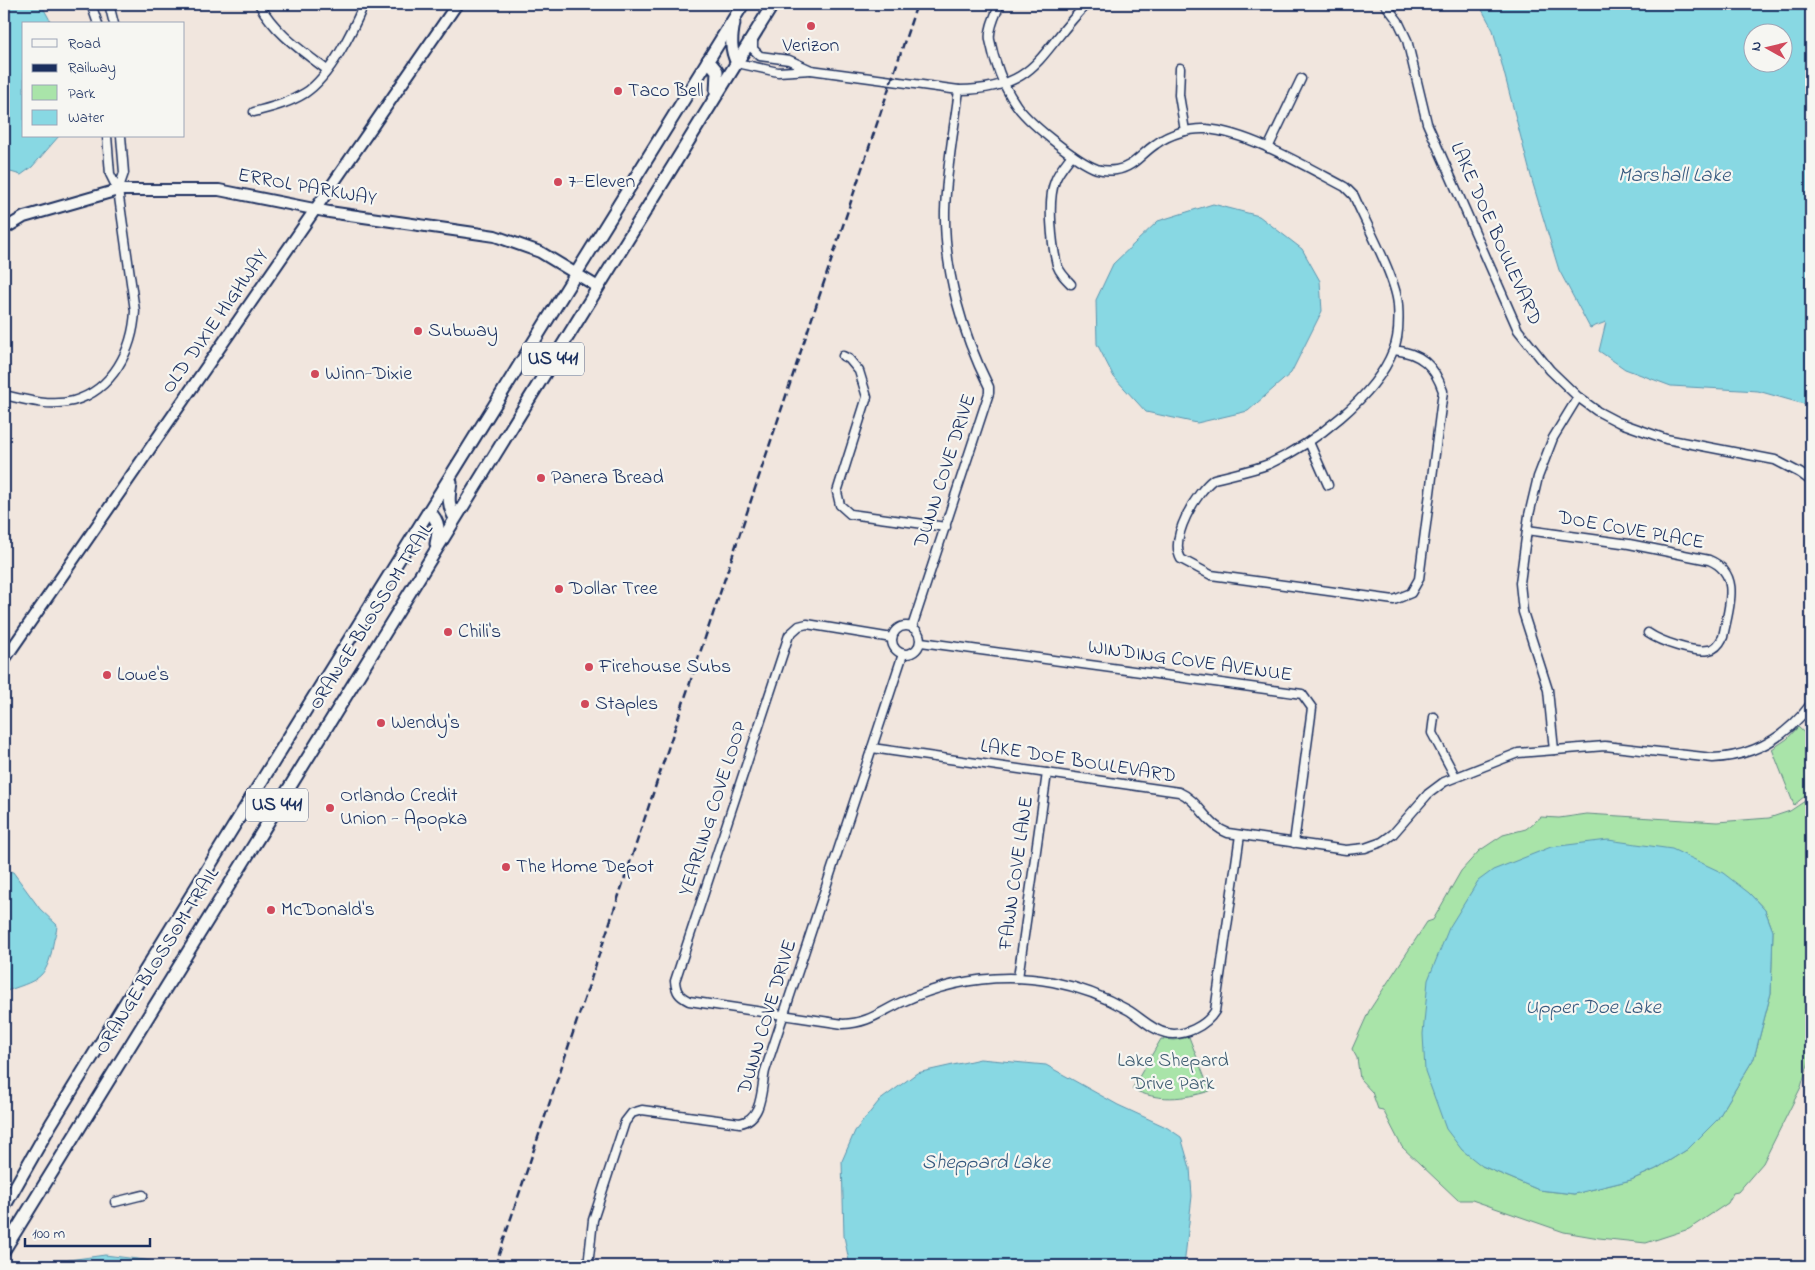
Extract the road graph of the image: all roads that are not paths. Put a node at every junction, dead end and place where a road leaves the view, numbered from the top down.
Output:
1 (92, 4) edge
2 (109, 4) edge
3 (259, 4) edge
4 (364, 4) edge
5 (457, 4) edge
6 (744, 4) edge
7 (773, 4) edge
8 (1000, 4) edge
9 (1087, 4) edge
10 (1385, 4) edge
11 (734, 18) junction
12 (97, 22) edge
13 (114, 22) edge
14 (753, 36) junction
15 (708, 60) junction
16 (737, 63) junction
17 (1180, 68) dead end
18 (327, 70) junction
19 (811, 70) junction
20 (1301, 79) dead end
21 (1004, 85) junction
22 (959, 90) junction
23 (715, 98) junction
24 (254, 112) dead end
25 (1185, 131) junction
26 (107, 138) edge
27 (121, 138) edge
28 (1268, 148) junction
29 (1072, 155) junction
30 (118, 190) junction
31 (315, 209) junction
32 (4, 229) edge
33 (576, 274) junction
34 (1071, 284) dead end
35 (598, 287) junction
36 (1394, 350) junction
37 (843, 356) dead end
38 (4, 395) edge
39 (1578, 397) junction
40 (1309, 442) junction
41 (452, 475) junction
42 (1811, 482) edge
43 (1328, 485) dead end
44 (429, 511) junction
45 (455, 518) junction
46 (946, 527) junction
47 (1527, 530) junction
48 (433, 553) junction
49 (912, 626) junction
50 (1648, 633) dead end
51 (892, 638) junction
52 (921, 642) junction
53 (903, 654) junction
54 (4, 660) edge
55 (1811, 704) edge
56 (1434, 717) dead end
57 (872, 748) junction
58 (1554, 750) junction
59 (1047, 773) junction
60 (1455, 776) junction
61 (1240, 835) junction
62 (1294, 843) junction
63 (1018, 978) junction
64 (783, 1015) junction
65 (143, 1195) dead end
66 (115, 1202) dead end
67 (4, 1207) edge
68 (4, 1250) edge
69 (588, 1266) edge

1 - 12 street
2 - 13 street
3 - 18 street
4 - 18 street
5 - 31 street, OLD DIXIE HIGHWAY
6 - 11 main road, ORANGE BLOSSOM TRAIL / US 441
7 - 14 main road, ORANGE BLOSSOM TRAIL / US 441
8 - 21 street
9 - 21 street
10 - 39 street, LAKE DOE BOULEVARD
11 - 15 main road, ORANGE BLOSSOM TRAIL / US 441
11 - 16 main road
14 - 16 main road, ORANGE BLOSSOM TRAIL / US 441
14 - 19 street
15 - 23 main road
15 - 33 main road, ORANGE BLOSSOM TRAIL / US 441
16 - 19 street
16 - 23 main road, ORANGE BLOSSOM TRAIL / US 441
17 - 25 street
18 - 24 street
19 - 22 street
20 - 28 street
21 - 22 street
21 - 29 street
22 - 46 street, DUNN COVE DRIVE
23 - 35 main road, ORANGE BLOSSOM TRAIL / US 441
25 - 28 street
25 - 29 street
26 - 30 street
27 - 30 street
28 - 36 street
29 - 34 street
30 - 31 street, ERROL PARKWAY
30 - 32 street, ERROL PARKWAY
30 - 38 street
31 - 33 street, ERROL PARKWAY
31 - 54 street, OLD DIXIE HIGHWAY
33 - 35 street, ERROL PARKWAY
33 - 41 main road, ORANGE BLOSSOM TRAIL / US 441
35 - 45 main road, ORANGE BLOSSOM TRAIL / US 441
36 - 40 street
36 - 40 street
37 - 46 street
39 - 42 street, LAKE DOE BOULEVARD
39 - 47 street
40 - 43 street
41 - 44 main road, ORANGE BLOSSOM TRAIL / US 441
41 - 45 main road
44 - 48 main road
44 - 67 main road, ORANGE BLOSSOM TRAIL / US 441
45 - 48 main road, ORANGE BLOSSOM TRAIL / US 441
46 - 49 street, DUNN COVE DRIVE
47 - 50 street, DOE COVE PLACE
47 - 58 street
48 - 68 main road, ORANGE BLOSSOM TRAIL / US 441
49 - 51 street
49 - 52 street
51 - 53 street
51 - 64 street, YEARLING COVE LOOP
52 - 53 street
52 - 62 street, WINDING COVE AVENUE
53 - 57 street, DUNN COVE DRIVE
55 - 58 street, LAKE DOE BOULEVARD
56 - 60 street
57 - 59 street, LAKE DOE BOULEVARD
57 - 64 street, DUNN COVE DRIVE
58 - 60 street, LAKE DOE BOULEVARD
59 - 61 street, LAKE DOE BOULEVARD
59 - 63 street, FAWN COVE LANE
60 - 62 street, LAKE DOE BOULEVARD
61 - 62 street, LAKE DOE BOULEVARD
61 - 63 street
63 - 64 street
64 - 69 street, DUNN COVE DRIVE
65 - 66 street

